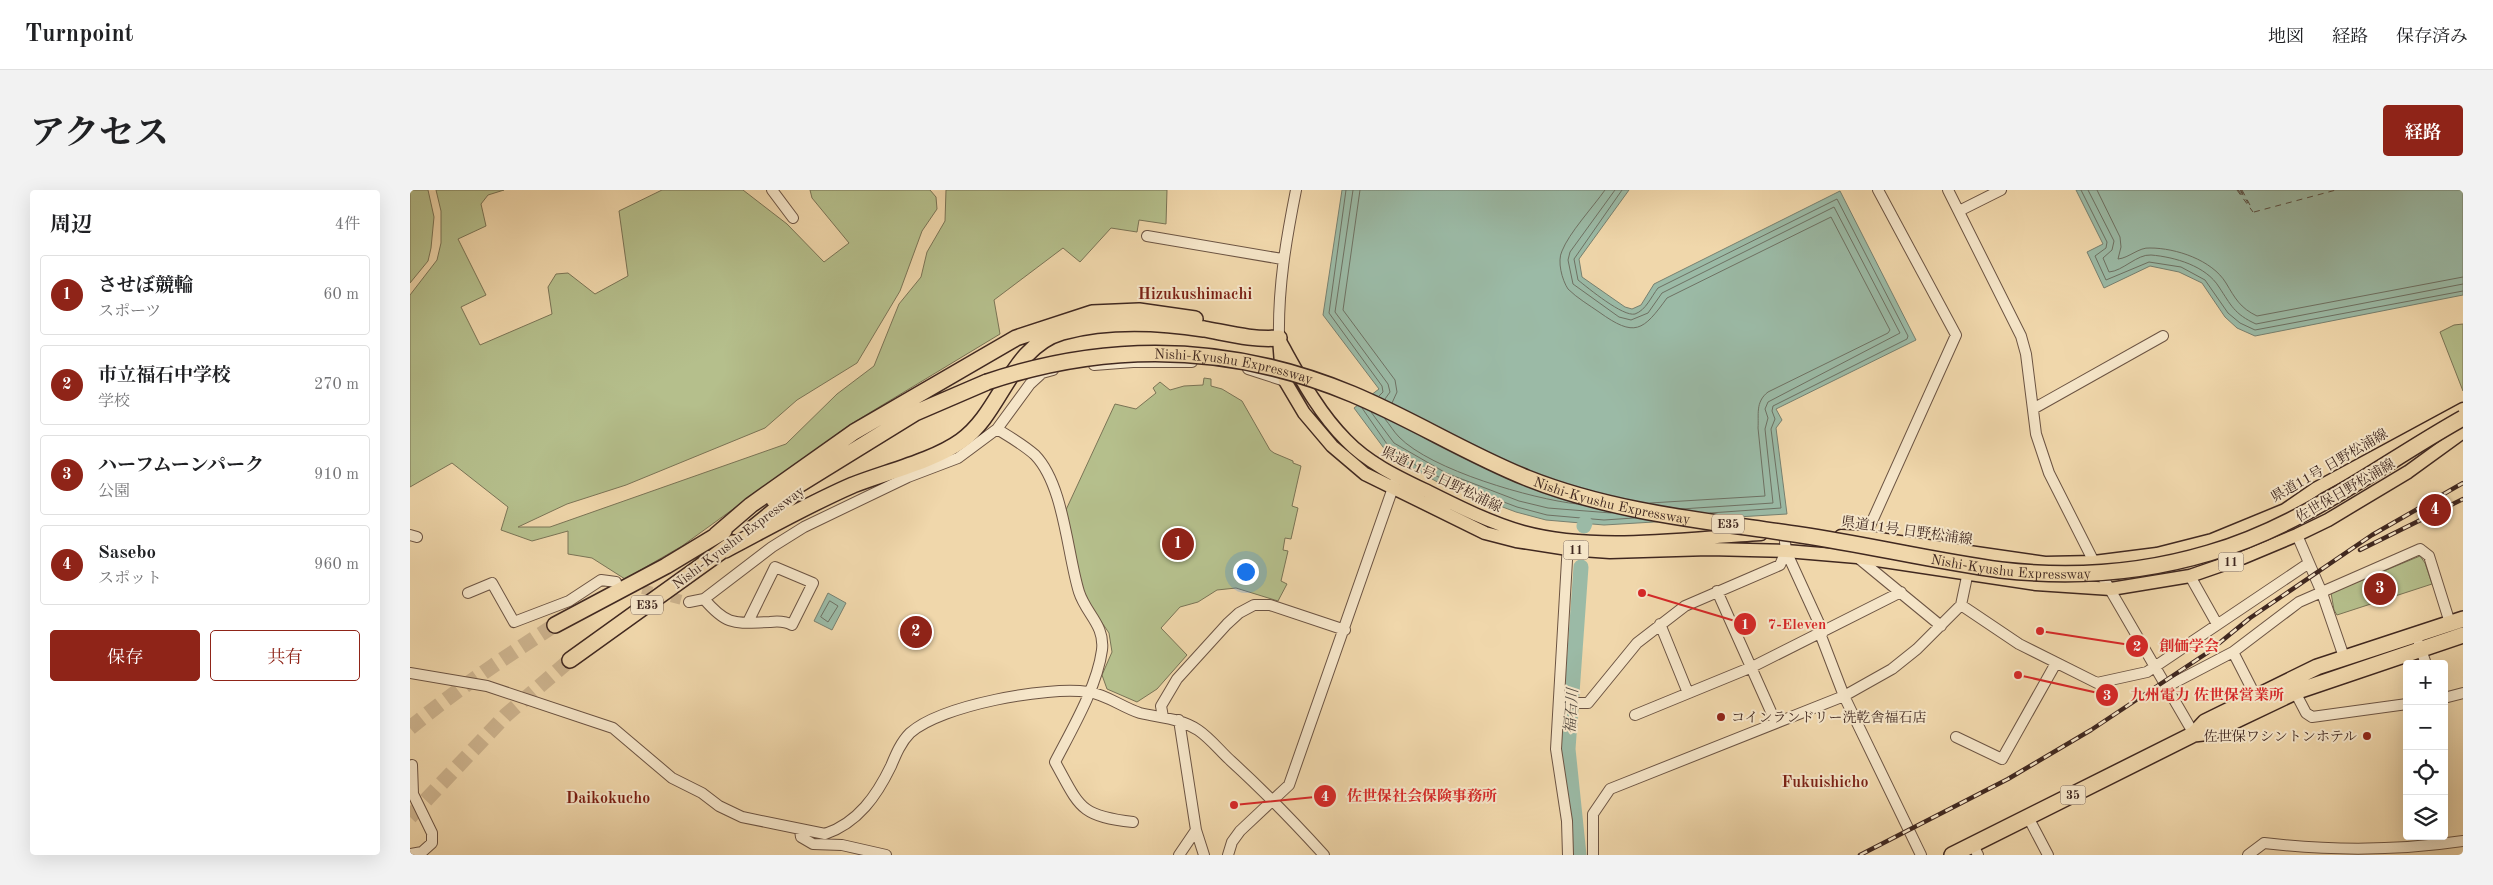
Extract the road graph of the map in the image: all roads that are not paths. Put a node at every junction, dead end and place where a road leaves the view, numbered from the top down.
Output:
1 (772, 190) edge
2 (1296, 190) edge
3 (1878, 190) edge
4 (1948, 190) edge
5 (1999, 191) edge
6 (1959, 212) junction
7 (793, 218) dead end
8 (1147, 236) dead end
9 (1282, 259) junction
10 (2163, 336) dead end
11 (1279, 338) junction
12 (1285, 381) junction
13 (2463, 409) edge
14 (2033, 410) junction
15 (2463, 418) edge
16 (997, 429) junction
17 (2463, 432) edge
18 (832, 465) junction
19 (1395, 483) junction
20 (1784, 533) junction
21 (2297, 535) junction
22 (716, 536) junction
23 (1865, 537) junction
24 (1568, 544) junction
25 (725, 550) junction
26 (1786, 551) junction
27 (1970, 554) junction
28 (1856, 557) junction
29 (2094, 562) junction
30 (2309, 563) junction
31 (1968, 574) junction
32 (2190, 576) junction
33 (616, 582) tunnel mouth
34 (2111, 589) junction
35 (1717, 591) junction
36 (1901, 592) junction
37 (2322, 593) junction
38 (468, 594) dead end
39 (704, 600) junction
40 (689, 602) tunnel mouth
41 (1961, 605) junction
42 (2457, 621) edge
43 (748, 622) junction
44 (1660, 624) junction
45 (2217, 624) junction
46 (555, 625) tunnel mouth
47 (1941, 626) junction
48 (1345, 630) junction
49 (1823, 632) junction
50 (2463, 635) edge
51 (2418, 642) junction
52 (2233, 652) junction
53 (2344, 657) junction
54 (570, 660) tunnel mouth
55 (2425, 660) edge
56 (2056, 662) junction
57 (1752, 667) junction
58 (2155, 667) junction
59 (410, 673) edge
60 (2166, 687) junction
61 (1089, 692) junction
62 (2295, 692) junction
63 (1688, 693) junction
64 (2463, 694) edge
65 (1844, 696) junction
66 (2256, 697) junction
67 (2448, 697) edge
68 (1561, 703) junction
69 (2403, 705) edge
70 (1635, 715) dead end
71 (1163, 717) junction
72 (1179, 720) junction
73 (1776, 723) junction
74 (2194, 734) junction
75 (1956, 738) dead end
76 (412, 765) dead end
77 (1274, 800) junction
78 (2028, 817) junction
79 (1133, 822) dead end
80 (800, 830) junction
81 (1196, 830) junction
82 (2463, 840) edge
83 (1976, 850) edge
84 (410, 854) edge
85 (886, 855) edge
86 (1178, 855) edge
87 (1204, 855) edge
88 (1228, 855) edge
89 (1324, 855) edge
90 (1568, 855) edge
91 (1593, 855) edge
92 (1921, 855) edge
93 (1952, 855) edge
94 (2048, 855) edge
95 (2248, 855) edge

1 - 7 street
2 - 9 street
3 - 23 street
4 - 6 street
5 - 6 street
6 - 14 street
8 - 9 street
9 - 11 street
10 - 14 street
11 - 12 main road, 県道11号 日野松浦線 / 11
11 - 19 main road, 県道11号 日野松浦線 / 11
11 - 22 highway
11 - 25 highway
12 - 16 street
12 - 19 main road, 県道11号 日野松浦線 / 11
13 - 29 main road, 県道11号 日野松浦線 / 11
14 - 29 street
15 - 18 highway, Nishi-Kyushu Expressway / E35, bridge
16 - 39 street
16 - 61 street
17 - 21 main road, 佐世保日野松浦線 / 11
18 - 22 highway, Nishi-Kyushu Expressway / E35
18 - 25 highway, Nishi-Kyushu Expressway / E35
19 - 24 main road, 県道11号 日野松浦線 / 11
19 - 48 street
20 - 23 main road, 県道11号 日野松浦線 / 11
20 - 24 main road, 県道11号 日野松浦線 / 11
20 - 26 street
21 - 30 street
21 - 32 main road, 佐世保日野松浦線 / 11
22 - 46 highway, Nishi-Kyushu Expressway / E35
23 - 27 main road, 県道11号 日野松浦線 / 11
24 - 26 main road, 県道11号 日野松浦線 / 11
24 - 68 street
25 - 54 highway, Nishi-Kyushu Expressway / E35
26 - 28 main road, 県道11号 日野松浦線 / 11
26 - 35 street
26 - 49 street
27 - 29 main road, 県道11号 日野松浦線 / 11
27 - 31 street
28 - 31 main road, 県道11号 日野松浦線 / 11
28 - 36 street
29 - 34 street
30 - 37 street
30 - 45 street
31 - 34 main road, 佐世保日野松浦線 / 11
31 - 41 street
32 - 34 main road, 佐世保日野松浦線 / 11
32 - 45 street
33 - 38 street
34 - 58 street
35 - 44 street
35 - 57 street
36 - 47 street
36 - 49 street
37 - 42 street
37 - 52 street
37 - 53 street
39 - 40 street
39 - 43 street
41 - 47 street
41 - 56 street
42 - 51 highway, 35
43 - 43 street
44 - 63 street
44 - 68 street
45 - 58 street
47 - 65 street
48 - 71 street
48 - 77 street
49 - 57 street
49 - 65 street
50 - 51 highway, 35
51 - 53 highway, 35
51 - 55 street
51 - 62 highway, 35
52 - 60 street
52 - 66 street
53 - 66 highway, 35
56 - 58 street
56 - 75 street
57 - 63 street
57 - 73 street
58 - 60 street
59 - 80 street
60 - 74 street
61 - 71 street
61 - 79 street
61 - 80 street
62 - 69 street
62 - 74 highway, 35
63 - 70 street
64 - 67 street
65 - 73 street
65 - 92 street
66 - 74 highway, 35
68 - 90 street
71 - 72 street
72 - 77 street
72 - 81 street
73 - 91 street
74 - 78 highway, 35
76 - 84 street
77 - 88 street
77 - 89 street
78 - 83 highway, 35
78 - 94 street
80 - 85 street
81 - 86 street
81 - 87 street
82 - 95 street
83 - 93 highway, 35

